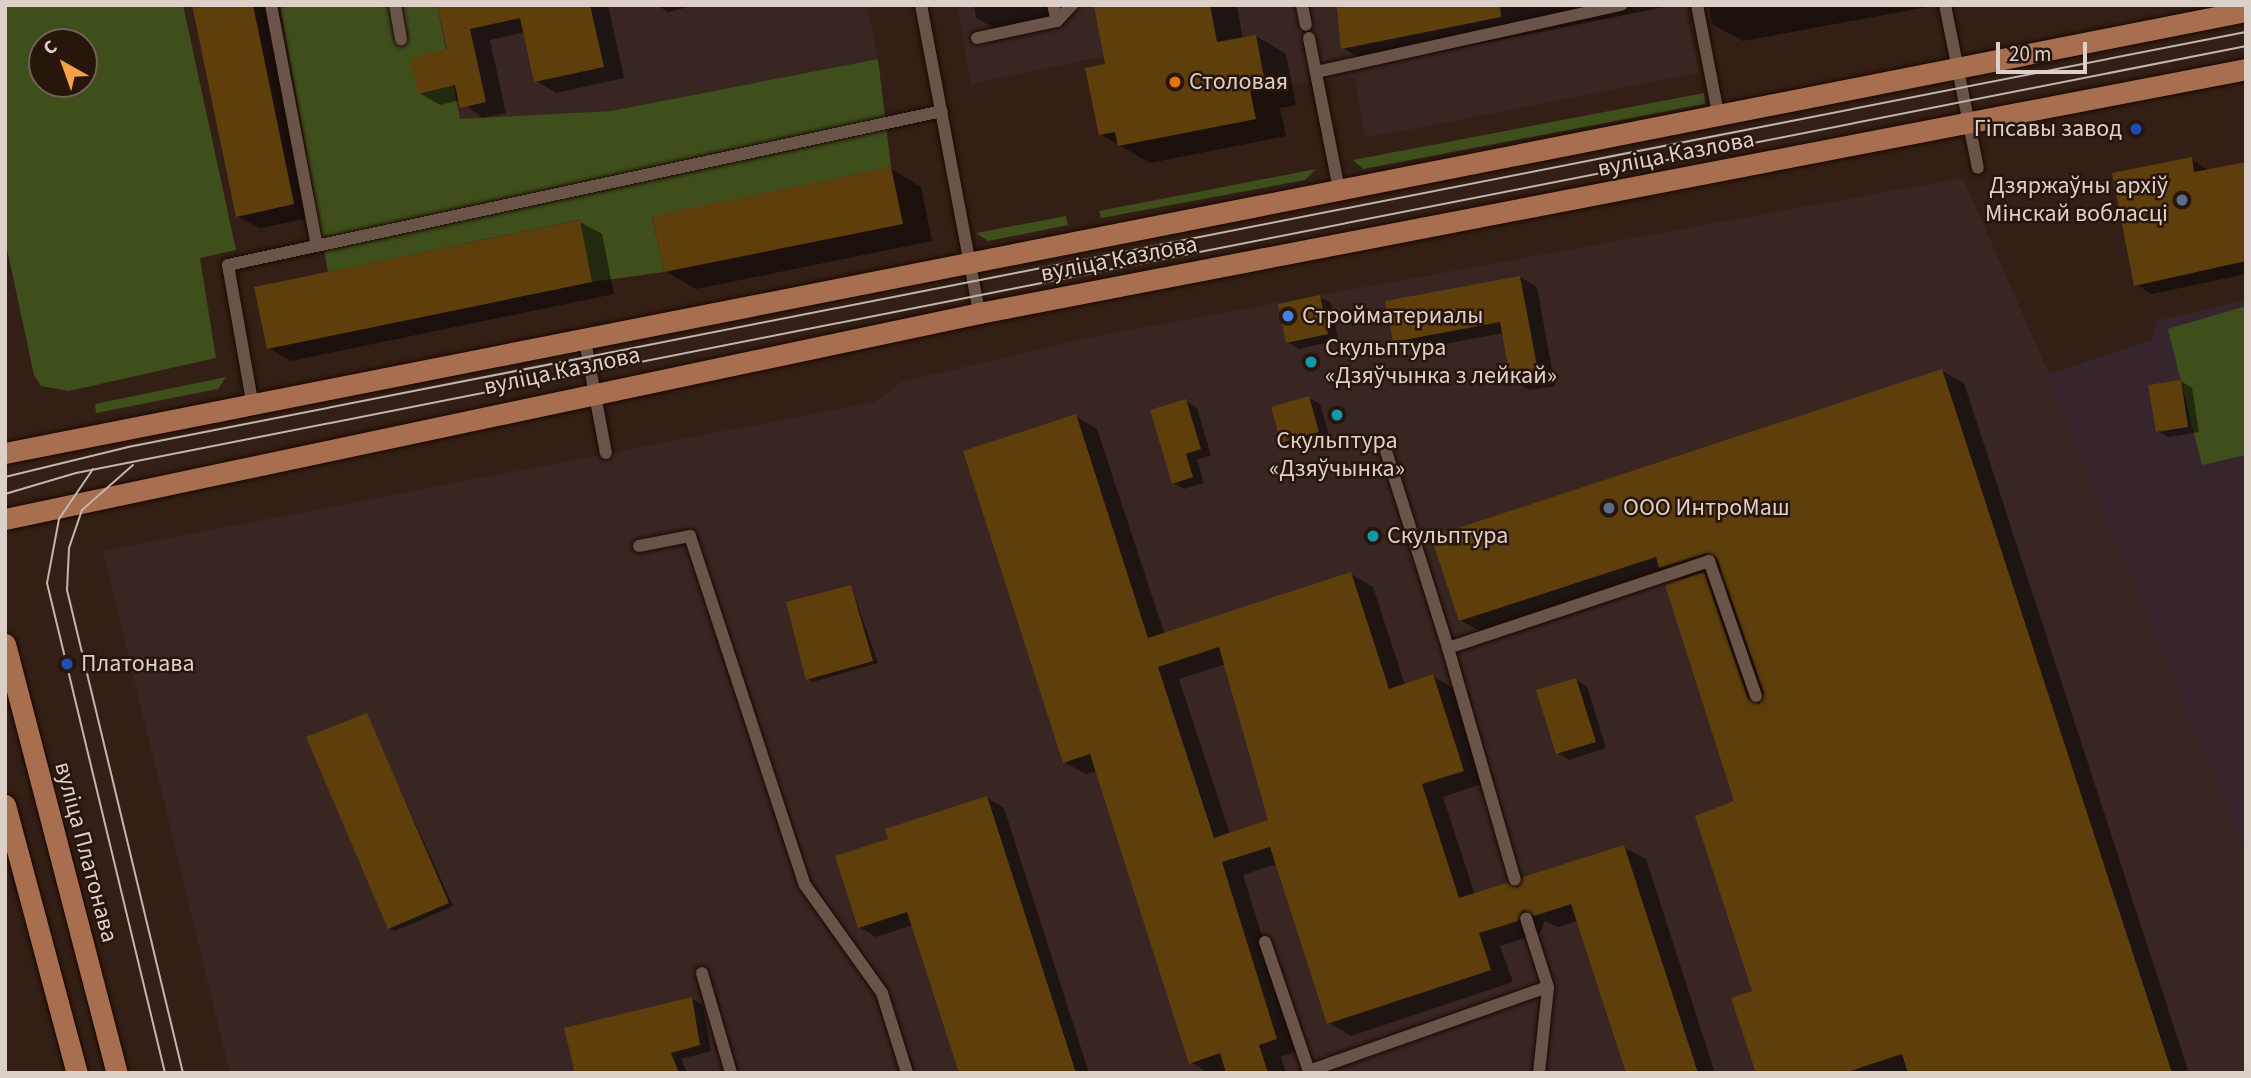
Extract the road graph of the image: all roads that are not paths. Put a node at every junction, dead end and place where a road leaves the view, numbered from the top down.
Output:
1 (271, 5) edge
2 (395, 5) edge
3 (921, 5) edge
4 (1053, 5) edge
5 (1072, 5) edge
6 (1302, 5) edge
7 (1622, 5) edge
8 (1697, 5) edge
9 (1945, 5) edge
10 (2246, 11) edge
11 (1057, 20) junction
12 (1306, 24) dead end
13 (976, 38) dead end
14 (1309, 38) dead end
15 (401, 39) dead end
16 (1958, 66) junction
17 (2246, 69) edge
18 (1316, 72) junction
19 (942, 110) junction
20 (1718, 113) junction
21 (1970, 125) junction
22 (1978, 168) dead end
23 (1339, 188) junction
24 (317, 246) junction
25 (970, 258) junction
26 (979, 313) junction
27 (584, 336) junction
28 (595, 390) junction
29 (253, 401) junction
30 (1386, 451) dead end
31 (5, 453) edge
32 (606, 453) dead end
33 (5, 519) edge
34 (639, 546) dead end
35 (5, 644) edge
36 (1448, 648) junction
37 (1756, 696) dead end
38 (5, 806) edge
39 (11, 855) edge
40 (1515, 880) dead end
41 (1527, 918) dead end
42 (1265, 942) dead end
43 (702, 973) dead end
44 (1548, 988) junction
45 (77, 1073) edge
46 (117, 1073) edge
47 (730, 1073) edge
48 (907, 1073) edge
49 (1539, 1073) edge

1 - 24 lane
2 - 15 lane
3 - 19 lane
4 - 11 lane
5 - 11 lane
6 - 12 lane
7 - 18 lane
8 - 20 lane
9 - 16 lane
10 - 16 main road, вуліца Казлова
11 - 13 lane
14 - 18 lane
16 - 20 main road, вуліца Казлова
16 - 21 lane
17 - 21 main road, вуліца Казлова
18 - 23 lane
19 - 24 lane
19 - 25 lane
20 - 23 main road, вуліца Казлова
21 - 22 lane
21 - 26 main road, вуліца Казлова
23 - 25 main road, вуліца Казлова
24 - 29 lane
25 - 26 lane
25 - 27 main road, вуліца Казлова
26 - 28 main road, вуліца Казлова
27 - 28 lane
27 - 29 main road, вуліца Казлова
28 - 32 lane
28 - 33 main road, вуліца Казлова
29 - 31 main road, вуліца Казлова
30 - 36 lane
34 - 48 lane
35 - 46 main road, вуліца Платонава
36 - 37 lane
36 - 40 lane
38 - 39 main road
39 - 45 main road
41 - 44 lane
42 - 44 lane
43 - 47 lane
44 - 49 lane

